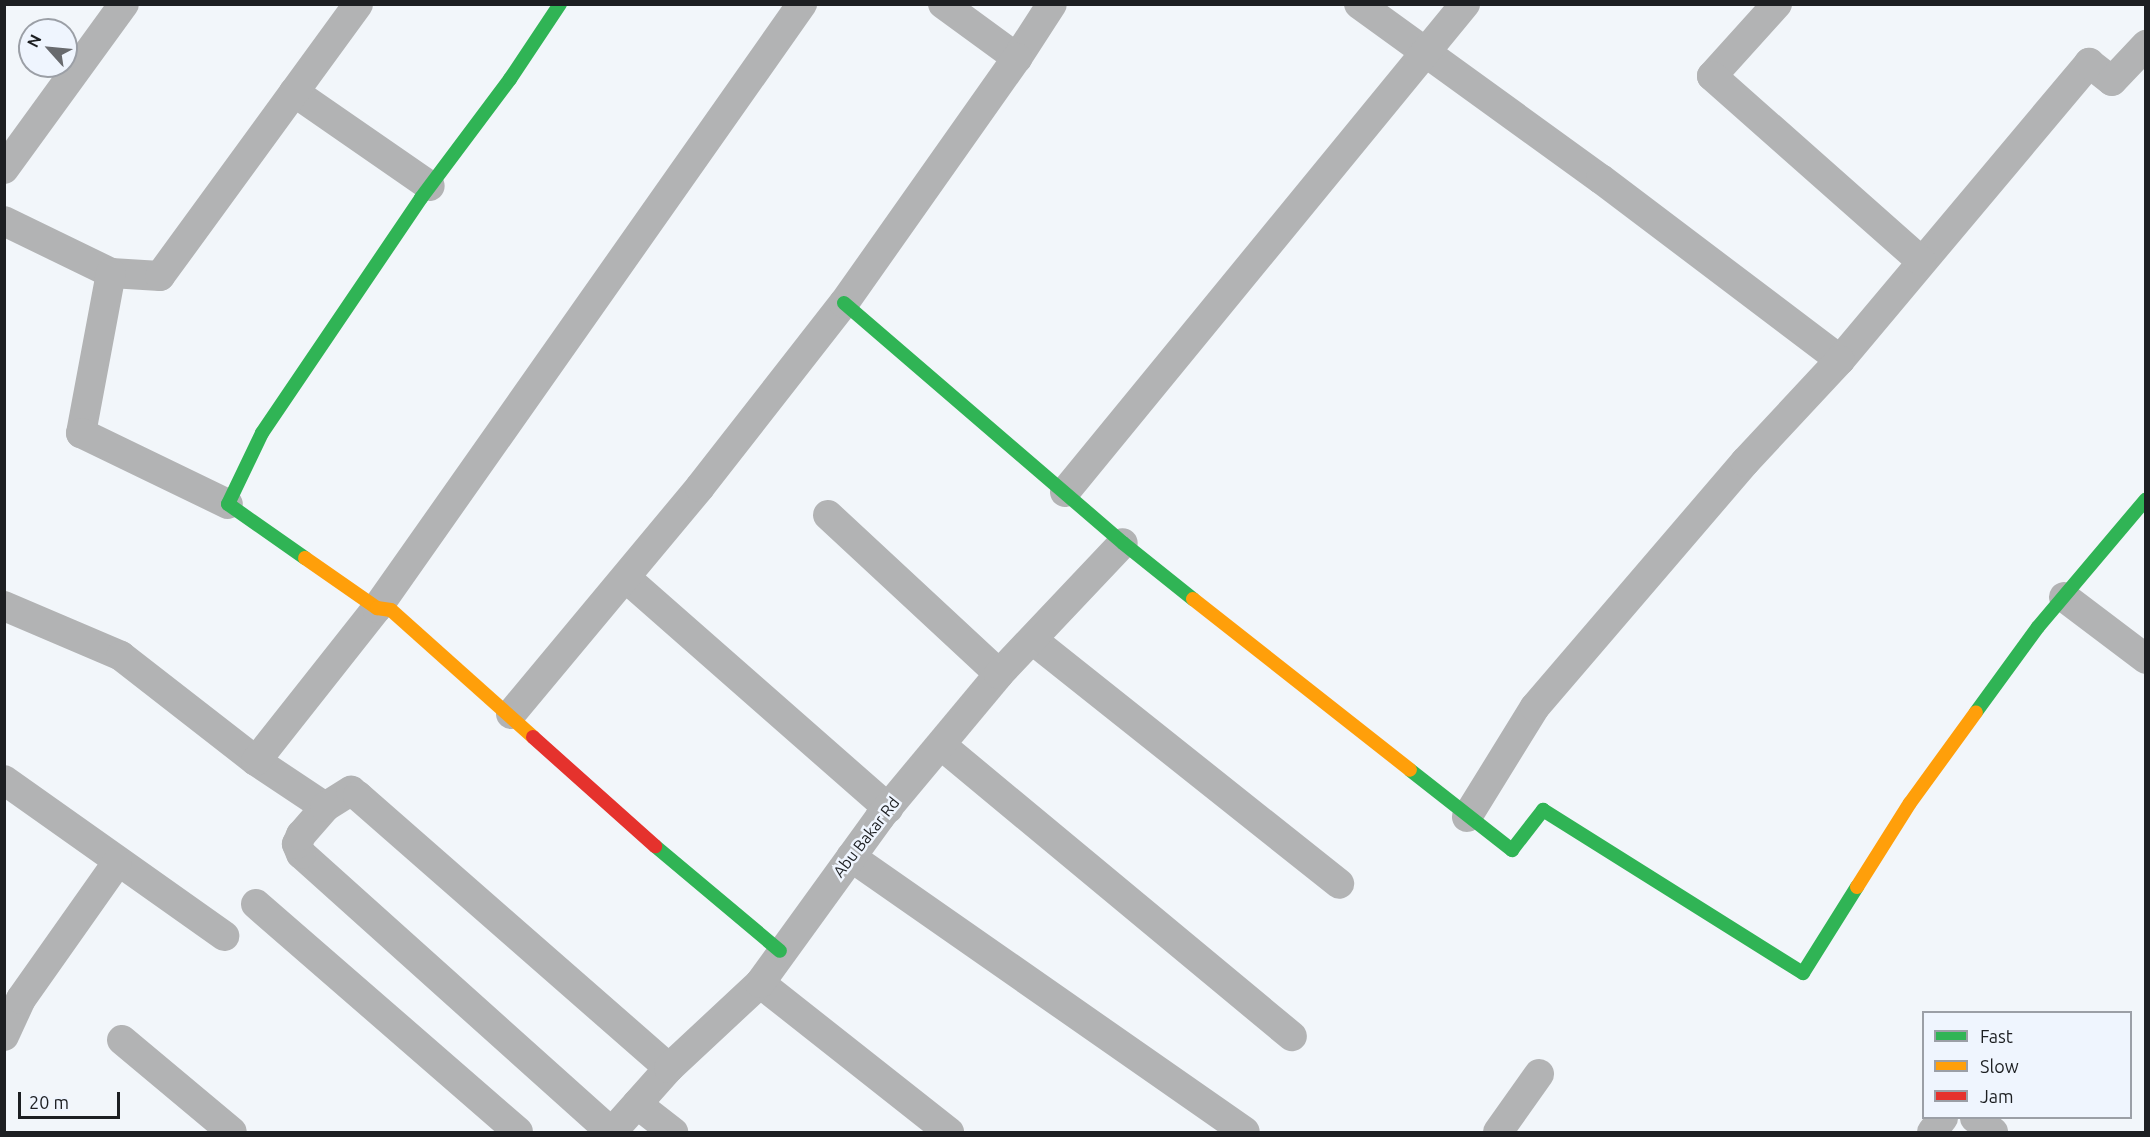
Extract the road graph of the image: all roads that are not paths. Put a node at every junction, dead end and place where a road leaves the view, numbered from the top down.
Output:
1 (123, 4) edge
2 (358, 4) edge
3 (560, 4) edge
4 (802, 4) edge
5 (943, 4) edge
6 (1052, 4) edge
7 (1359, 4) edge
8 (1466, 4) edge
9 (1777, 4) edge
10 (2145, 45) edge
11 (1423, 52) junction
12 (1017, 58) junction
13 (294, 92) junction
14 (4, 169) edge
15 (430, 186) junction
16 (4, 220) edge
17 (1921, 261) junction
18 (111, 273) junction
19 (844, 303) junction
20 (1840, 360) junction
21 (1065, 492) junction
22 (2145, 500) edge
23 (228, 504) junction
24 (828, 515) dead end
25 (1123, 543) junction
26 (626, 578) junction
27 (2064, 597) junction
28 (4, 606) edge
29 (377, 608) junction
30 (1034, 641) junction
31 (2145, 659) edge
32 (999, 674) junction
33 (511, 714) junction
34 (941, 745) junction
35 (256, 761) junction
36 (4, 780) edge
37 (325, 807) junction
38 (888, 807) junction
39 (1467, 817) junction
40 (850, 857) junction
41 (117, 863) junction
42 (1339, 884) dead end
43 (256, 904) dead end
44 (224, 936) dead end
45 (780, 951) junction
46 (760, 983) junction
47 (1292, 1035) dead end
48 (4, 1036) edge
49 (122, 1040) dead end
50 (669, 1068) junction
51 (1539, 1074) dead end
52 (637, 1104) junction
53 (1942, 1119) edge
54 (1976, 1119) edge
55 (232, 1132) edge
56 (518, 1132) edge
57 (612, 1132) edge
58 (673, 1132) edge
59 (949, 1132) edge
60 (1245, 1132) edge
61 (1498, 1132) edge
62 (1932, 1132) edge
63 (1993, 1132) edge

1 - 14 street
2 - 13 street
3 - 15 street
4 - 29 street
5 - 12 street
6 - 12 street
7 - 11 street
8 - 11 street
9 - 17 street
10 - 17 street
11 - 20 street
11 - 21 street
12 - 19 street
13 - 15 street
13 - 18 street
15 - 23 street
16 - 18 street
17 - 20 street
18 - 23 street
19 - 21 street
19 - 26 street
20 - 39 street
21 - 25 street
22 - 27 street
23 - 29 street
24 - 32 street
25 - 30 street, Abu Bakar Rd
25 - 39 street
26 - 33 street
26 - 38 street
27 - 31 street
27 - 39 street
28 - 35 street
29 - 33 street
29 - 35 street
30 - 32 street, Abu Bakar Rd
30 - 42 street
32 - 34 street, Abu Bakar Rd
33 - 45 street
34 - 38 street, Abu Bakar Rd
34 - 47 street
35 - 37 street
36 - 41 street
37 - 50 street
37 - 57 street
38 - 40 street, Abu Bakar Rd
40 - 45 street, Abu Bakar Rd
40 - 60 street
41 - 44 street
41 - 48 street
43 - 56 street
45 - 46 street, Abu Bakar Rd
46 - 50 street, Abu Bakar Rd
46 - 59 street
49 - 55 street
50 - 52 street, Abu Bakar Rd
51 - 61 street
52 - 57 street, Abu Bakar Rd
52 - 58 street
53 - 62 street
54 - 63 street

